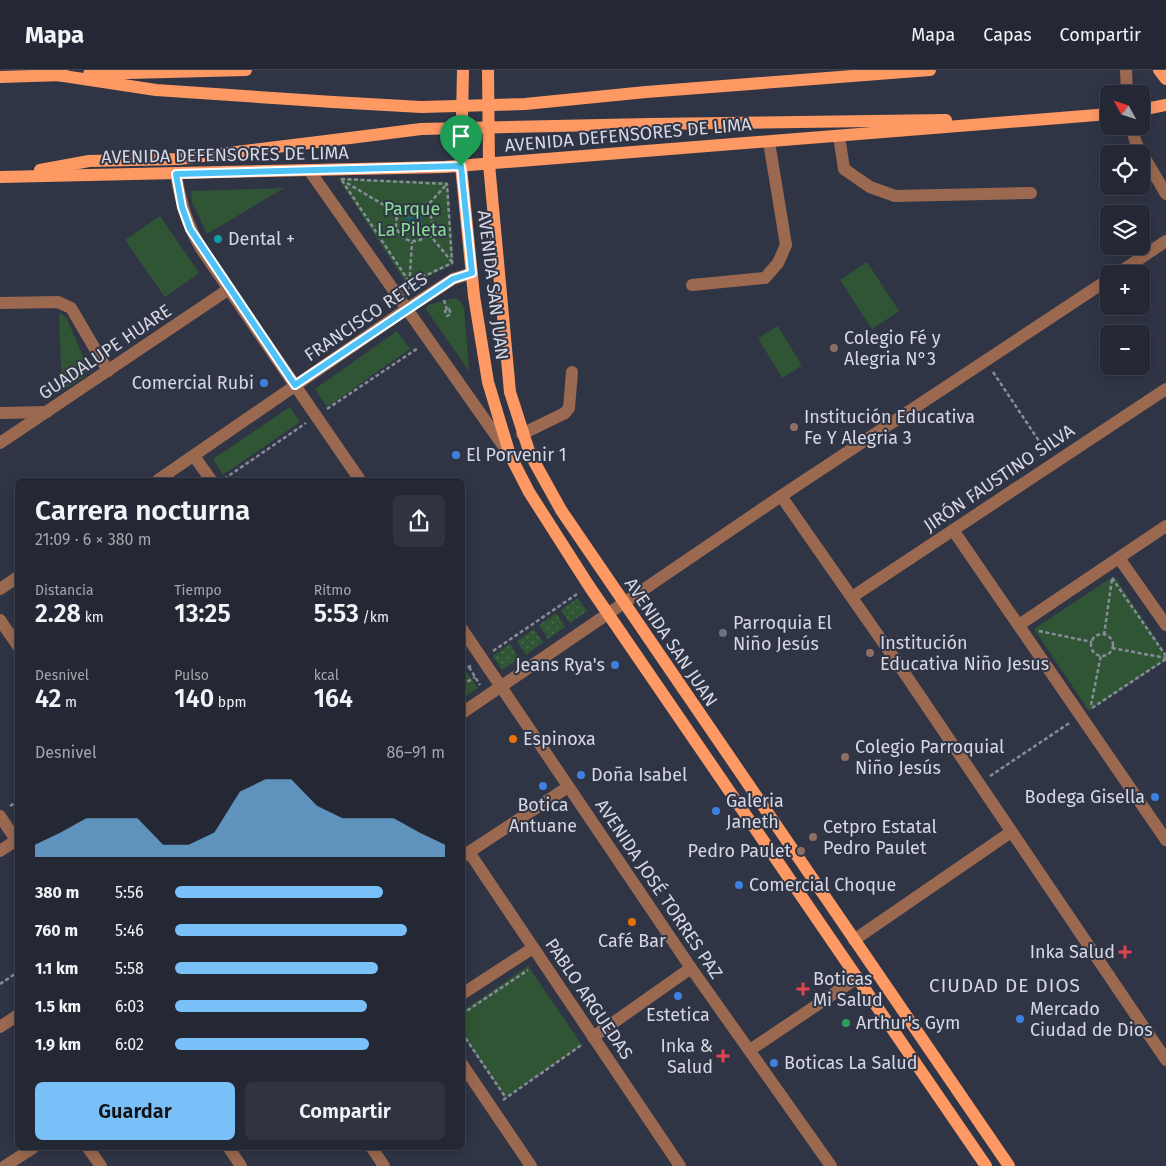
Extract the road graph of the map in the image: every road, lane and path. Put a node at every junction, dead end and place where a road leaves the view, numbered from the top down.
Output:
1 (246, 70) edge
2 (463, 70) edge
3 (488, 70) edge
4 (930, 70) edge
5 (1126, 70) edge
6 (1159, 70) edge
7 (174, 71) edge
8 (57, 72) edge
9 (0, 77) edge
10 (1166, 79) edge
11 (1126, 85) edge
12 (1166, 105) edge
13 (1150, 108) edge
14 (1100, 115) edge
15 (1061, 118) junction
16 (1134, 135) edge
17 (839, 136) junction
18 (769, 142) junction
19 (488, 164) junction
20 (461, 166) junction
21 (176, 174) junction
22 (313, 175) junction
23 (3, 177) edge
24 (341, 179) junction
25 (447, 184) junction
26 (1030, 193) dead end
27 (1166, 194) edge
28 (425, 208) junction
29 (399, 214) junction
30 (429, 234) junction
31 (1166, 241) edge
32 (412, 242) junction
33 (452, 263) junction
34 (1130, 265) edge
35 (472, 273) junction
36 (410, 283) junction
37 (692, 285) dead end
38 (1100, 285) edge
39 (229, 289) junction
40 (450, 298) dead end
41 (0, 303) edge
42 (408, 308) junction
43 (447, 310) dead end
44 (985, 360) junction
45 (108, 371) junction
46 (572, 372) dead end
47 (295, 385) junction
48 (1164, 395) edge
49 (47, 412) junction
50 (0, 413) edge
51 (522, 434) junction
52 (0, 444) edge
53 (510, 455) junction
54 (194, 456) junction
55 (1054, 463) junction
56 (161, 478) edge
57 (210, 478) edge
58 (359, 478) edge
59 (781, 496) junction
60 (1166, 526) edge
61 (953, 530) junction
62 (1119, 558) junction
63 (1112, 577) junction
64 (15, 579) edge
65 (1105, 582) dead end
66 (589, 586) junction
67 (0, 589) edge
68 (852, 597) junction
69 (624, 603) junction
70 (608, 614) junction
71 (0, 620) edge
72 (1043, 624) dead end
73 (1019, 625) junction
74 (1166, 625) edge
75 (1036, 630) junction
76 (465, 633) edge
77 (1104, 635) junction
78 (1041, 638) dead end
79 (15, 642) edge
80 (1092, 642) junction
81 (1112, 648) junction
82 (1101, 656) junction
83 (1166, 657) edge
84 (482, 658) junction
85 (469, 667) junction
86 (465, 669) edge
87 (475, 677) junction
88 (465, 683) edge
89 (502, 686) junction
90 (488, 696) junction
91 (1084, 702) dead end
92 (465, 711) edge
93 (568, 787) junction
94 (0, 816) edge
95 (1011, 832) junction
96 (15, 837) edge
97 (1166, 840) edge
98 (15, 841) edge
99 (0, 851) edge
100 (466, 854) edge
101 (854, 940) junction
102 (533, 948) junction
103 (691, 968) junction
104 (15, 974) edge
105 (534, 976) dead end
106 (857, 978) junction
107 (0, 984) edge
108 (465, 992) edge
109 (465, 1012) edge
110 (15, 1017) edge
111 (0, 1027) edge
112 (465, 1037) edge
113 (593, 1037) junction
114 (576, 1038) dead end
115 (581, 1046) junction
116 (750, 1050) junction
117 (1166, 1060) edge
118 (465, 1068) edge
119 (506, 1098) junction
120 (492, 1108) junction
121 (30, 1150) edge
122 (89, 1150) edge
123 (229, 1150) edge
124 (373, 1150) edge
125 (5, 1166) edge
126 (101, 1166) edge
127 (241, 1166) edge
128 (384, 1166) edge
129 (531, 1166) edge
130 (680, 1166) edge
131 (831, 1166) edge
132 (986, 1166) edge
133 (1009, 1166) edge

1 - 7 main road
2 - 20 main road, AVENIDA SAN JUAN
3 - 19 main road, AVENIDA SAN JUAN
4 - 8 main road, bridge
5 - 11 street
6 - 10 main road
7 - 8 main road
8 - 9 main road
12 - 13 main road
14 - 15 main road, AVENIDA DEFENSORES DE LIMA
15 - 17 main road, AVENIDA DEFENSORES DE LIMA
15 - 23 main road, bridge
16 - 27 street
17 - 18 main road, AVENIDA DEFENSORES DE LIMA
17 - 26 street
18 - 19 main road, AVENIDA DEFENSORES DE LIMA
18 - 37 street
19 - 20 main road, AVENIDA DEFENSORES DE LIMA
19 - 51 main road, AVENIDA SAN JUAN
20 - 22 main road, AVENIDA DEFENSORES DE LIMA
20 - 35 main road, AVENIDA SAN JUAN
21 - 22 main road, AVENIDA DEFENSORES DE LIMA
21 - 23 main road, AVENIDA DEFENSORES DE LIMA
21 - 39 street
22 - 24 path
22 - 42 street
24 - 25 path
24 - 29 path
24 - 36 path
25 - 28 path
25 - 33 path
28 - 29 path
28 - 30 path
29 - 32 path
30 - 32 path
30 - 33 path
31 - 34 street
32 - 36 path
33 - 36 path
35 - 42 street, FRANCISCO RETES
35 - 53 main road, AVENIDA SAN JUAN
36 - 42 path
38 - 44 street
39 - 45 street, GUADALUPE HUARE
39 - 47 street
40 - 43 path
41 - 45 street
42 - 47 street, FRANCISCO RETES
42 - 53 street
44 - 55 path
44 - 59 street
45 - 49 street, GUADALUPE HUARE
46 - 51 street
47 - 54 street, FRANCISCO RETES
47 - 58 street
48 - 55 street, JIRÓN FAUSTINO SILVA
49 - 50 street
49 - 52 street, GUADALUPE HUARE
51 - 69 main road, AVENIDA SAN JUAN
53 - 66 main road, AVENIDA SAN JUAN
54 - 56 street, FRANCISCO RETES
54 - 57 street
55 - 61 street, JIRÓN FAUSTINO SILVA
59 - 68 street
59 - 69 street
60 - 62 street
61 - 68 street, JIRÓN FAUSTINO SILVA
61 - 73 street
62 - 63 path
62 - 73 street
62 - 74 street
63 - 65 path
63 - 77 path
63 - 83 path
64 - 67 street
66 - 70 main road, AVENIDA SAN JUAN
66 - 84 path
68 - 95 street
69 - 70 street
69 - 101 main road, AVENIDA SAN JUAN
70 - 89 street
70 - 106 main road, AVENIDA SAN JUAN
71 - 79 street
72 - 75 path
73 - 97 street
75 - 78 path
75 - 80 path
76 - 84 street, AVENIDA JOSÉ TORRES PAZ
77 - 80 path
77 - 81 path
80 - 82 path
81 - 82 path
81 - 83 path
82 - 91 path
84 - 85 path
84 - 89 street, AVENIDA JOSÉ TORRES PAZ
85 - 86 path
85 - 87 path
87 - 88 path
87 - 90 path
89 - 90 street
89 - 93 street, AVENIDA JOSÉ TORRES PAZ
90 - 92 street
93 - 100 street
93 - 103 street, AVENIDA JOSÉ TORRES PAZ
94 - 96 street
95 - 101 street
95 - 117 street
98 - 99 street
100 - 102 street, PABLO ARGUEDAS
101 - 133 main road, AVENIDA SAN JUAN
102 - 108 street
102 - 113 street, PABLO ARGUEDAS
103 - 113 street
103 - 116 street, AVENIDA JOSÉ TORRES PAZ
104 - 107 path
105 - 109 path
106 - 116 street
106 - 132 main road, AVENIDA SAN JUAN
110 - 111 street
112 - 119 path
113 - 115 path
113 - 130 street, PABLO ARGUEDAS
114 - 115 path
115 - 119 path
116 - 131 street, AVENIDA JOSÉ TORRES PAZ
118 - 120 street
119 - 120 path
120 - 129 street
121 - 125 street
122 - 126 street
123 - 127 street
124 - 128 street

